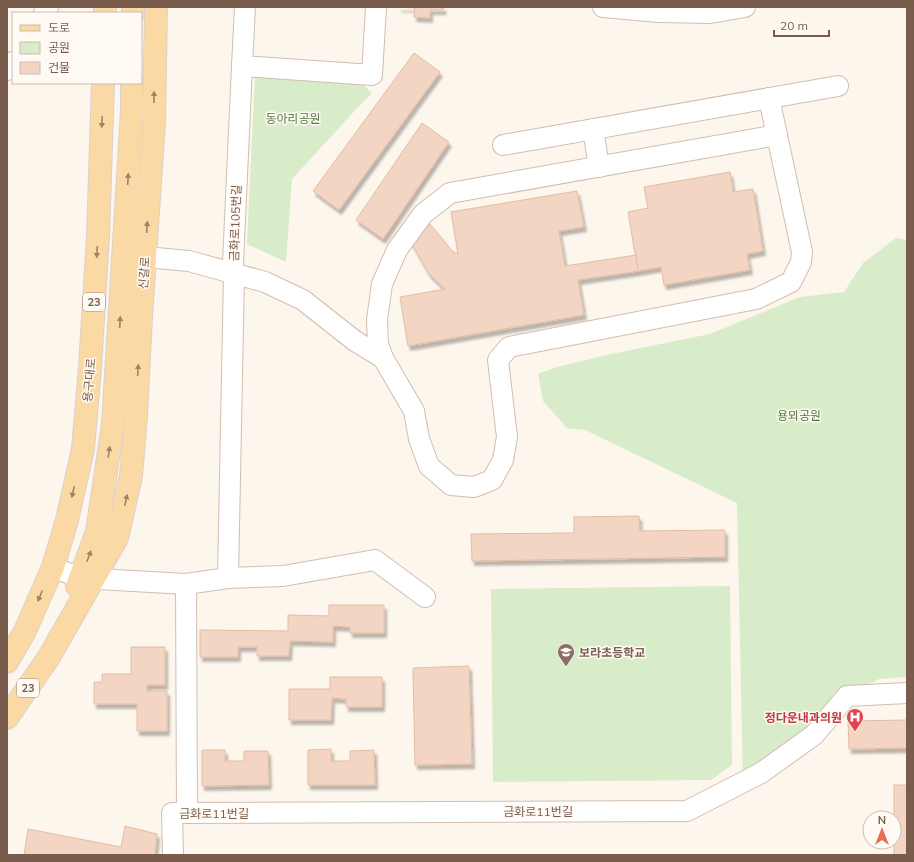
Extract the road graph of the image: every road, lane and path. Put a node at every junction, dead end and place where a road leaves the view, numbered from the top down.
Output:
1 (156, 7) edge
2 (245, 7) edge
3 (376, 7) edge
4 (603, 7) edge
5 (745, 7) edge
6 (242, 66) junction
7 (103, 84) edge
8 (132, 84) edge
9 (838, 86) dead end
10 (769, 98) junction
11 (593, 129) junction
12 (777, 136) junction
13 (503, 145) dead end
14 (599, 167) junction
15 (145, 257) junction
16 (234, 274) junction
17 (384, 358) junction
18 (107, 535) junction
19 (53, 567) junction
20 (228, 578) junction
21 (87, 579) junction
22 (186, 584) junction
23 (425, 597) dead end
24 (7, 662) edge
25 (907, 693) edge
26 (7, 718) edge
27 (187, 813) junction
28 (172, 855) edge

15 -> 1 main road, 신갈로
2 - 6 street, 금화로105번길
3 - 6 street
4 - 5 street
6 - 16 street, 금화로105번길
7 -> 19 main road, 용구대로 / 23
18 -> 8 main road, 23
9 - 10 street
10 - 11 street
10 - 12 street
11 - 13 street
11 - 14 street
12 - 14 street
12 - 17 street
14 - 17 street
15 - 16 street
18 -> 15 main road, 신갈로
16 - 17 street
16 - 20 street, 금화로105번길
21 -> 18 main road, 23
19 - 21 street
19 -> 24 main road, 용구대로 / 23
20 - 22 street
20 - 23 street
21 - 22 street
21 - 26 main road, 23
22 - 27 street
25 - 27 street, 금화로11번길
27 - 28 street, 금화로11번길

